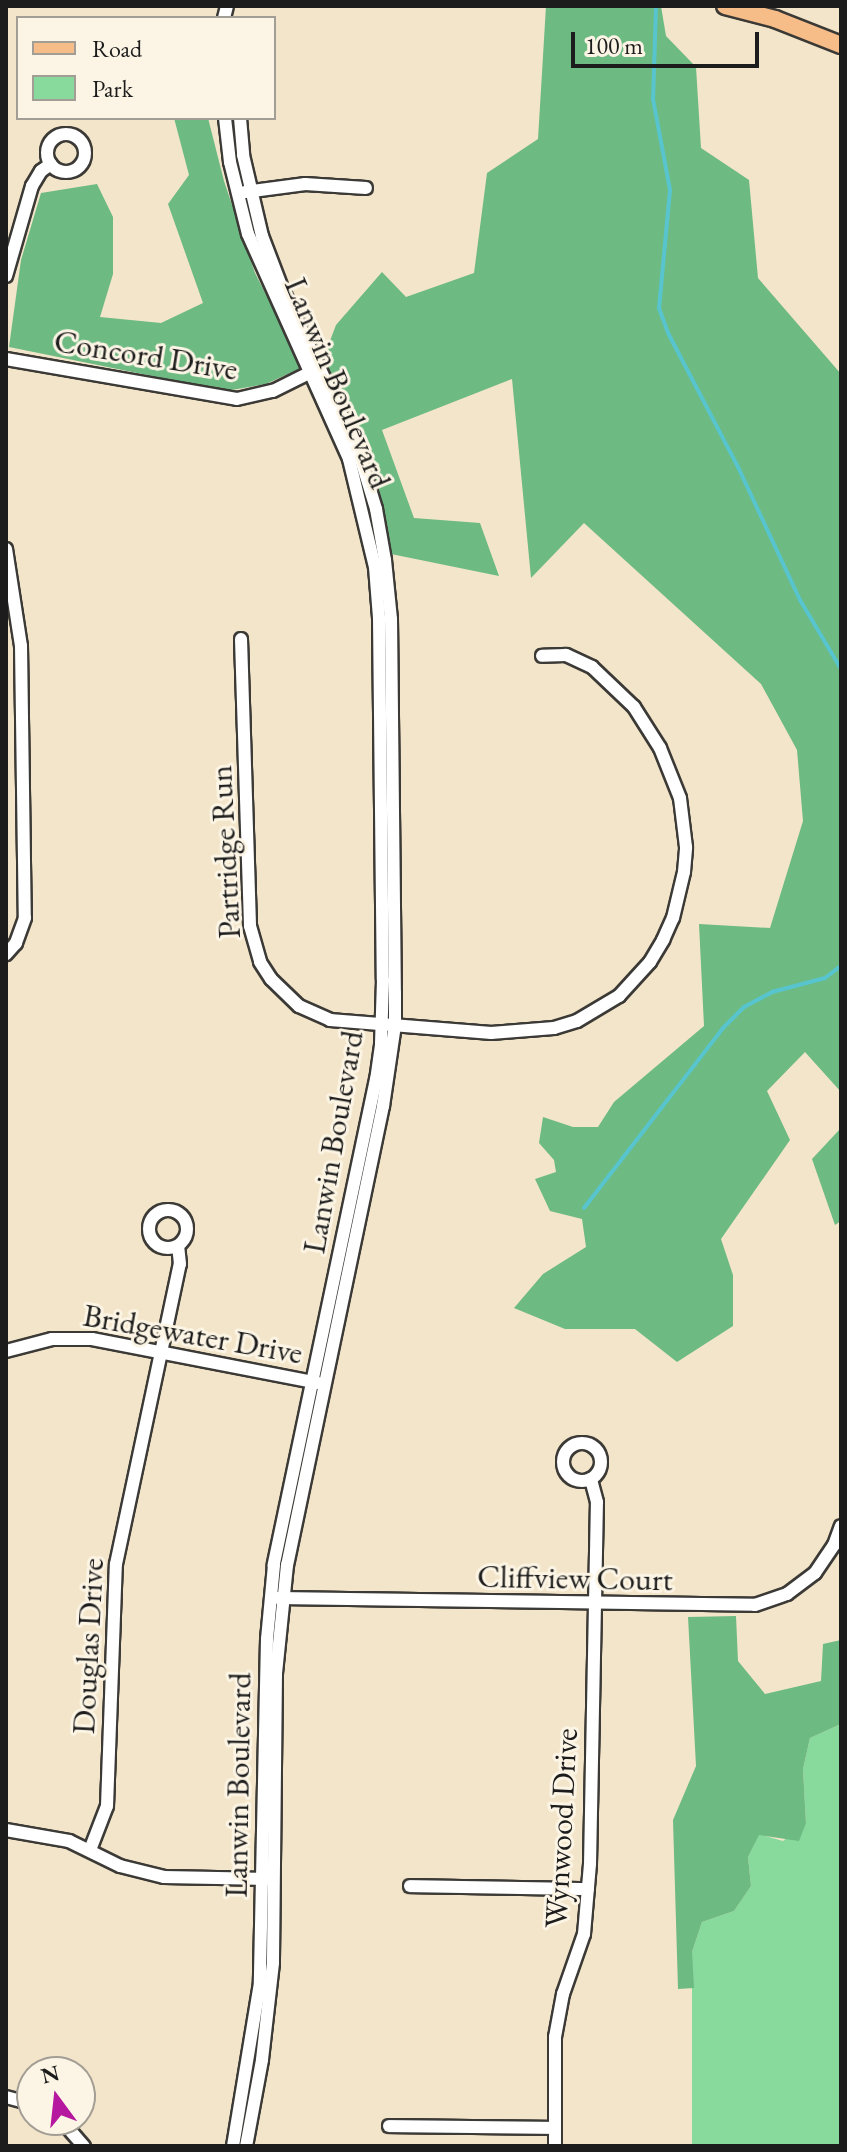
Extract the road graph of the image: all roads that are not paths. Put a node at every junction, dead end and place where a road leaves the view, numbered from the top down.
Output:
1 (725, 6) edge
2 (841, 45) edge
3 (226, 120) edge
4 (240, 120) edge
5 (51, 164) dead end
6 (366, 188) dead end
7 (244, 193) junction
8 (6, 276) edge
9 (6, 359) edge
10 (316, 370) junction
11 (6, 549) edge
12 (241, 639) dead end
13 (542, 656) dead end
14 (6, 954) edge
15 (389, 1024) junction
16 (178, 1246) dead end
17 (161, 1350) junction
18 (6, 1351) edge
19 (319, 1383) junction
20 (591, 1479) dead end
21 (841, 1526) edge
22 (277, 1598) junction
23 (596, 1605) junction
24 (6, 1830) edge
25 (90, 1850) junction
26 (268, 1879) junction
27 (410, 1886) dead end
28 (588, 1889) junction
29 (389, 2126) dead end
30 (555, 2128) junction
31 (233, 2146) edge
32 (246, 2146) edge
33 (555, 2146) edge

1 - 2 main road
3 - 7 street, Lanwin Boulevard
4 - 7 street, Lanwin Boulevard
5 - 8 street
6 - 7 street
7 - 10 street, Lanwin Boulevard
9 - 10 street, Concord Drive
10 - 15 street, Lanwin Boulevard
11 - 14 street
12 - 15 street, Partridge Run
13 - 15 street, Partridge Run
15 - 19 street, Lanwin Boulevard
16 - 17 street, Douglas Drive
17 - 18 street, Bridgewater Drive
17 - 19 street, Bridgewater Drive
17 - 25 street, Douglas Drive
19 - 22 street, Lanwin Boulevard
20 - 23 street, Wynwood Drive
21 - 23 street, Cliffview Court
22 - 23 street, Cliffview Court
22 - 26 street, Lanwin Boulevard
23 - 28 street, Wynwood Drive
24 - 25 street
25 - 26 street
26 - 31 street, Lanwin Boulevard
26 - 32 street, Lanwin Boulevard
27 - 28 street
28 - 30 street, Wynwood Drive
29 - 30 street
30 - 33 street, Wynwood Drive

